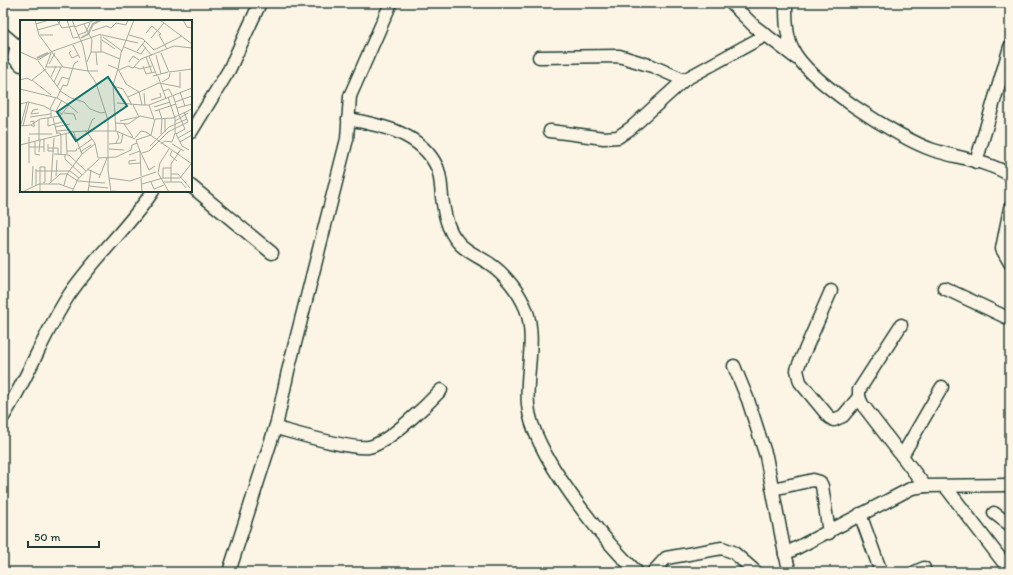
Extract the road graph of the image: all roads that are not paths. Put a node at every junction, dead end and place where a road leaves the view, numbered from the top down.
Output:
1 (260, 3) edge
2 (391, 3) edge
3 (731, 3) edge
4 (786, 3) edge
5 (3, 34) edge
6 (766, 35) junction
7 (1010, 47) edge
8 (539, 57) dead end
9 (800, 61) junction
10 (20, 64) edge
11 (1006, 74) edge
12 (684, 80) junction
13 (348, 119) junction
14 (192, 130) edge
15 (550, 131) dead end
16 (976, 162) junction
17 (988, 165) junction
18 (1010, 169) edge
19 (1010, 176) edge
20 (192, 187) edge
21 (152, 192) edge
22 (1010, 211) edge
23 (272, 253) dead end
24 (1010, 263) edge
25 (944, 288) dead end
26 (831, 291) dead end
27 (1010, 319) edge
28 (901, 325) dead end
29 (734, 366) dead end
30 (942, 388) dead end
31 (441, 390) dead end
32 (859, 397) junction
33 (5, 410) edge
34 (276, 428) junction
35 (902, 456) junction
36 (925, 486) junction
37 (945, 486) junction
38 (1010, 486) edge
39 (773, 489) junction
40 (994, 513) dead end
41 (860, 514) junction
42 (1010, 525) edge
43 (829, 533) junction
44 (785, 554) junction
45 (1010, 571) edge
46 (229, 572) edge
47 (637, 572) edge
48 (653, 572) edge
49 (756, 572) edge
50 (790, 572) edge
51 (881, 572) edge

1 - 14 street
2 - 13 street
3 - 6 street
4 - 9 street
5 - 10 street
6 - 9 street
6 - 12 street
7 - 11 street
8 - 12 street
9 - 16 street
11 - 16 street
12 - 15 street
13 - 34 street
13 - 47 street
16 - 17 street
17 - 18 street
17 - 19 street
20 - 23 street
21 - 33 street
22 - 24 street
25 - 27 street
26 - 32 street
28 - 32 street
29 - 39 street
30 - 35 street
31 - 34 street
32 - 35 street
34 - 46 street
35 - 36 street
36 - 37 street
36 - 41 street
37 - 38 street
37 - 45 street
39 - 43 street
39 - 44 street
40 - 42 street
41 - 43 street
41 - 51 street
43 - 44 street
44 - 50 street
48 - 49 street

